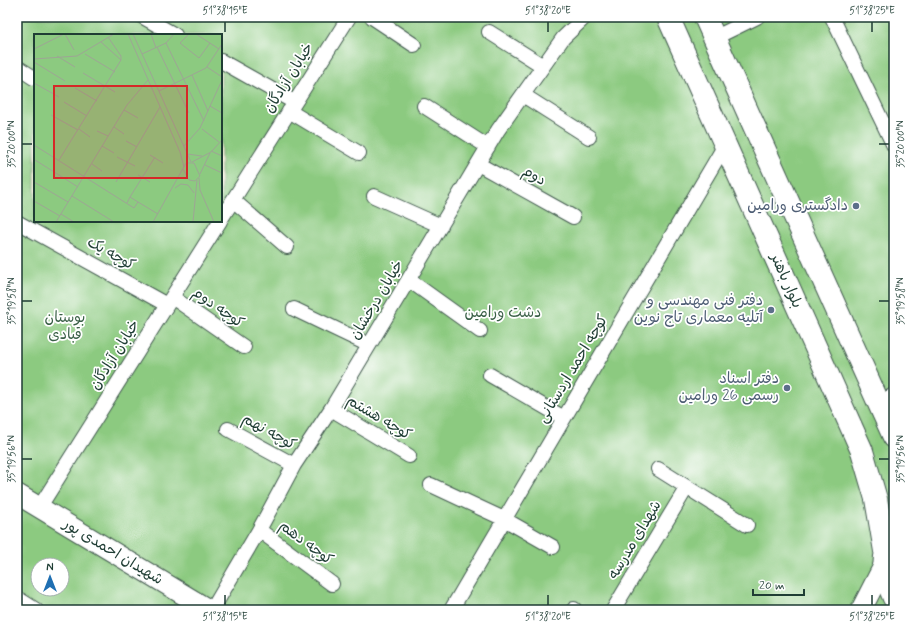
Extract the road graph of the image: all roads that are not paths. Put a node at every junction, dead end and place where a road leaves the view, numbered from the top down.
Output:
1 (143, 17) edge
2 (348, 17) edge
3 (372, 17) edge
4 (585, 17) edge
5 (668, 17) edge
6 (705, 17) edge
7 (757, 17) edge
8 (832, 17) edge
9 (489, 32) dead end
10 (173, 34) edge
11 (714, 38) junction
12 (414, 45) dead end
13 (222, 62) edge
14 (543, 66) junction
15 (17, 67) edge
16 (34, 78) edge
17 (523, 95) junction
18 (292, 106) junction
19 (424, 106) dead end
20 (589, 138) dead end
21 (725, 145) junction
22 (894, 146) edge
23 (488, 147) junction
24 (359, 153) dead end
25 (478, 164) junction
26 (374, 196) dead end
27 (225, 210) edge
28 (573, 217) dead end
29 (17, 222) edge
30 (218, 222) edge
31 (441, 226) junction
32 (287, 247) dead end
33 (409, 280) junction
34 (169, 301) junction
35 (294, 309) dead end
36 (480, 332) dead end
37 (369, 345) junction
38 (244, 347) dead end
39 (490, 375) dead end
40 (888, 405) edge
41 (331, 409) junction
42 (564, 418) junction
43 (228, 429) dead end
44 (894, 437) edge
45 (409, 456) dead end
46 (294, 465) junction
47 (658, 469) dead end
48 (431, 486) dead end
49 (687, 487) junction
50 (17, 494) edge
51 (885, 503) edge
52 (40, 508) junction
53 (504, 519) junction
54 (747, 525) dead end
55 (259, 530) junction
56 (553, 547) dead end
57 (888, 550) edge
58 (332, 584) dead end
59 (17, 598) edge
60 (894, 598) edge
61 (36, 610) edge
62 (210, 610) edge
63 (451, 610) edge
64 (613, 610) edge
65 (861, 610) edge

1 - 10 street
2 - 18 street, خیابان آزادگان
3 - 12 street
4 - 14 street, خیابان درخشان
5 - 21 main road, بلوار باهنر
6 - 11 main road
7 - 11 street
8 - 22 street
9 - 14 street
11 - 40 main road
13 - 18 street
14 - 17 street, خیابان درخشان
15 - 16 street
17 - 20 street
17 - 23 street, خیابان درخشان
18 - 24 street
18 - 27 street, خیابان آزادگان
19 - 23 street
21 - 42 street, کوچه احمد اردستانی
21 - 51 main road, بلوار باهنر
23 - 25 street, خیابان درخشان
25 - 28 street, دوم
25 - 31 street, خیابان درخشان
26 - 31 street
27 - 32 street
29 - 34 street, کوچه یک
30 - 34 street, خیابان آزادگان
31 - 33 street, خیابان درخشان
33 - 36 street
33 - 37 street, خیابان درخشان
34 - 38 street, کوچه دوم
34 - 52 street, خیابان آزادگان
35 - 37 street
37 - 41 street, خیابان درخشان
39 - 42 street
40 - 44 main road
41 - 45 street, کوچه هشتم
41 - 46 street, خیابان درخشان
42 - 53 street, کوچه احمد اردستانی
43 - 46 street, کوچه نهم
46 - 55 street, خیابان درخشان
47 - 49 street
48 - 53 street
49 - 54 street
49 - 64 street, شهدای مدرسه
50 - 52 street, شهیدان احمدی پور
51 - 57 main road, بلوار باهنر
52 - 62 street, شهیدان احمدی پور
53 - 56 street
53 - 63 street, کوچه احمد اردستانی
55 - 58 street, کوچه دهم
55 - 62 street, خیابان درخشان
57 - 60 main road, بلوار باهنر
57 - 65 street
59 - 61 street

